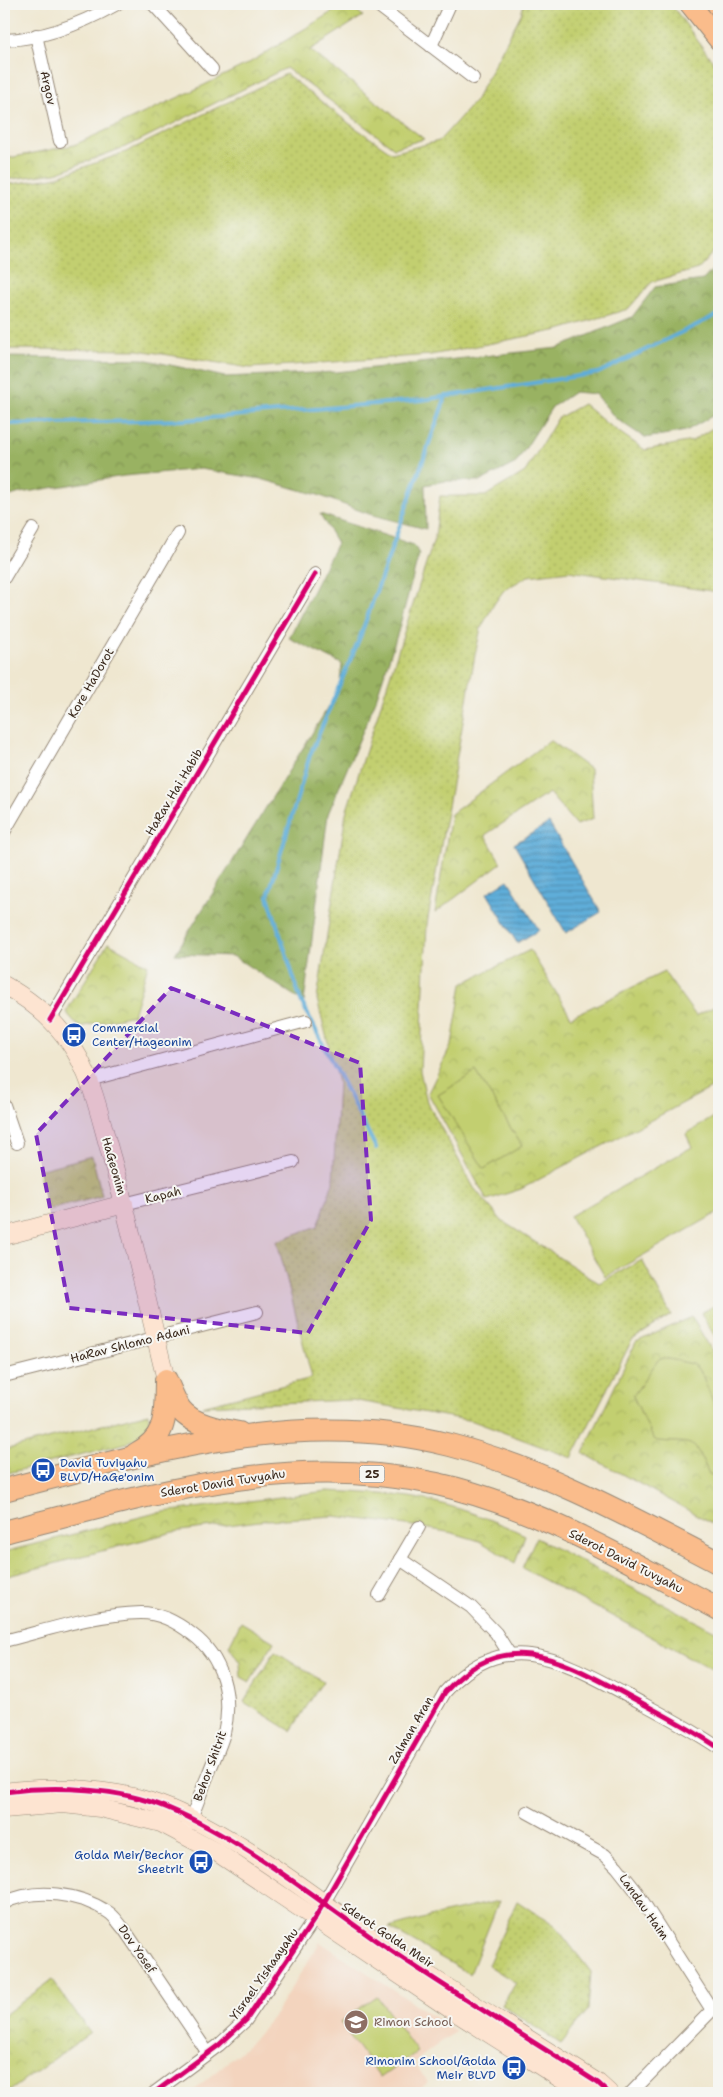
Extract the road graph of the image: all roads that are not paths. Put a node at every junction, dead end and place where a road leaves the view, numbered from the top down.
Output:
1 (117, 4) edge
2 (153, 4) edge
3 (376, 4) edge
4 (450, 4) edge
5 (690, 4) edge
6 (717, 4) edge
7 (719, 7) edge
8 (36, 35) junction
9 (4, 40) edge
10 (719, 40) edge
11 (431, 46) junction
12 (212, 69) dead end
13 (473, 78) dead end
14 (60, 141) dead end
15 (32, 530) dead end
16 (178, 533) dead end
17 (314, 574) dead end
18 (4, 578) edge
19 (4, 832) edge
20 (4, 984) edge
21 (50, 1020) junction
22 (306, 1022) dead end
23 (89, 1080) junction
24 (4, 1105) edge
25 (17, 1144) dead end
26 (293, 1162) dead end
27 (124, 1204) junction
28 (4, 1236) edge
29 (257, 1312) dead end
30 (156, 1337) junction
31 (4, 1376) edge
32 (166, 1380) junction
33 (252, 1435) junction
34 (127, 1459) junction
35 (4, 1490) edge
36 (419, 1527) dead end
37 (4, 1532) edge
38 (400, 1560) junction
39 (719, 1563) edge
40 (379, 1595) dead end
41 (719, 1608) edge
42 (4, 1641) edge
43 (510, 1655) junction
44 (719, 1748) edge
45 (4, 1792) edge
46 (4, 1809) edge
47 (527, 1812) dead end
48 (186, 1826) junction
49 (4, 1903) edge
50 (319, 1910) junction
51 (716, 2006) edge
52 (208, 2053) junction
53 (154, 2093) edge
54 (583, 2093) edge
55 (609, 2093) edge
56 (631, 2093) edge

1 - 8 street
2 - 12 street
3 - 11 street
4 - 11 street
5 - 10 main road
6 - 7 main road
8 - 9 street
8 - 14 street, Argov
11 - 13 street
15 - 18 street
16 - 19 street, Kore HaDorot
17 - 21 street, HaRav Hai Habib
20 - 21 street, HaGeonim
21 - 23 street, HaGeonim
22 - 23 street
23 - 27 street, HaGeonim
24 - 25 street
26 - 27 street, Kapah
27 - 28 street, Kapah
27 - 30 street, HaGeonim
29 - 30 street, HaRav Shlomo Adani
30 - 31 street, HaRav Shlomo Adani
30 - 32 street, HaGeonim
32 - 33 highway
32 - 34 highway
33 - 34 highway
33 - 39 highway
34 - 35 highway
36 - 38 street
37 - 41 highway, Sderot David Tuvyahu / 25
38 - 40 street
38 - 43 street
42 - 48 street, Behor Shitrit
43 - 44 street, Zalman Aran
43 - 50 street, Zalman Aran
45 - 48 street, Sderot Golda Meir
46 - 48 street, Sderot Golda Meir
47 - 51 street, Landau Haim
48 - 50 street, Sderot Golda Meir
49 - 52 street, Dov Yosef
50 - 52 street, Yisrael Yishaayahu
50 - 54 street, Sderot Golda Meir
50 - 55 street, Sderot Golda Meir
51 - 56 street
52 - 53 street, Yisrael Yishaayahu

